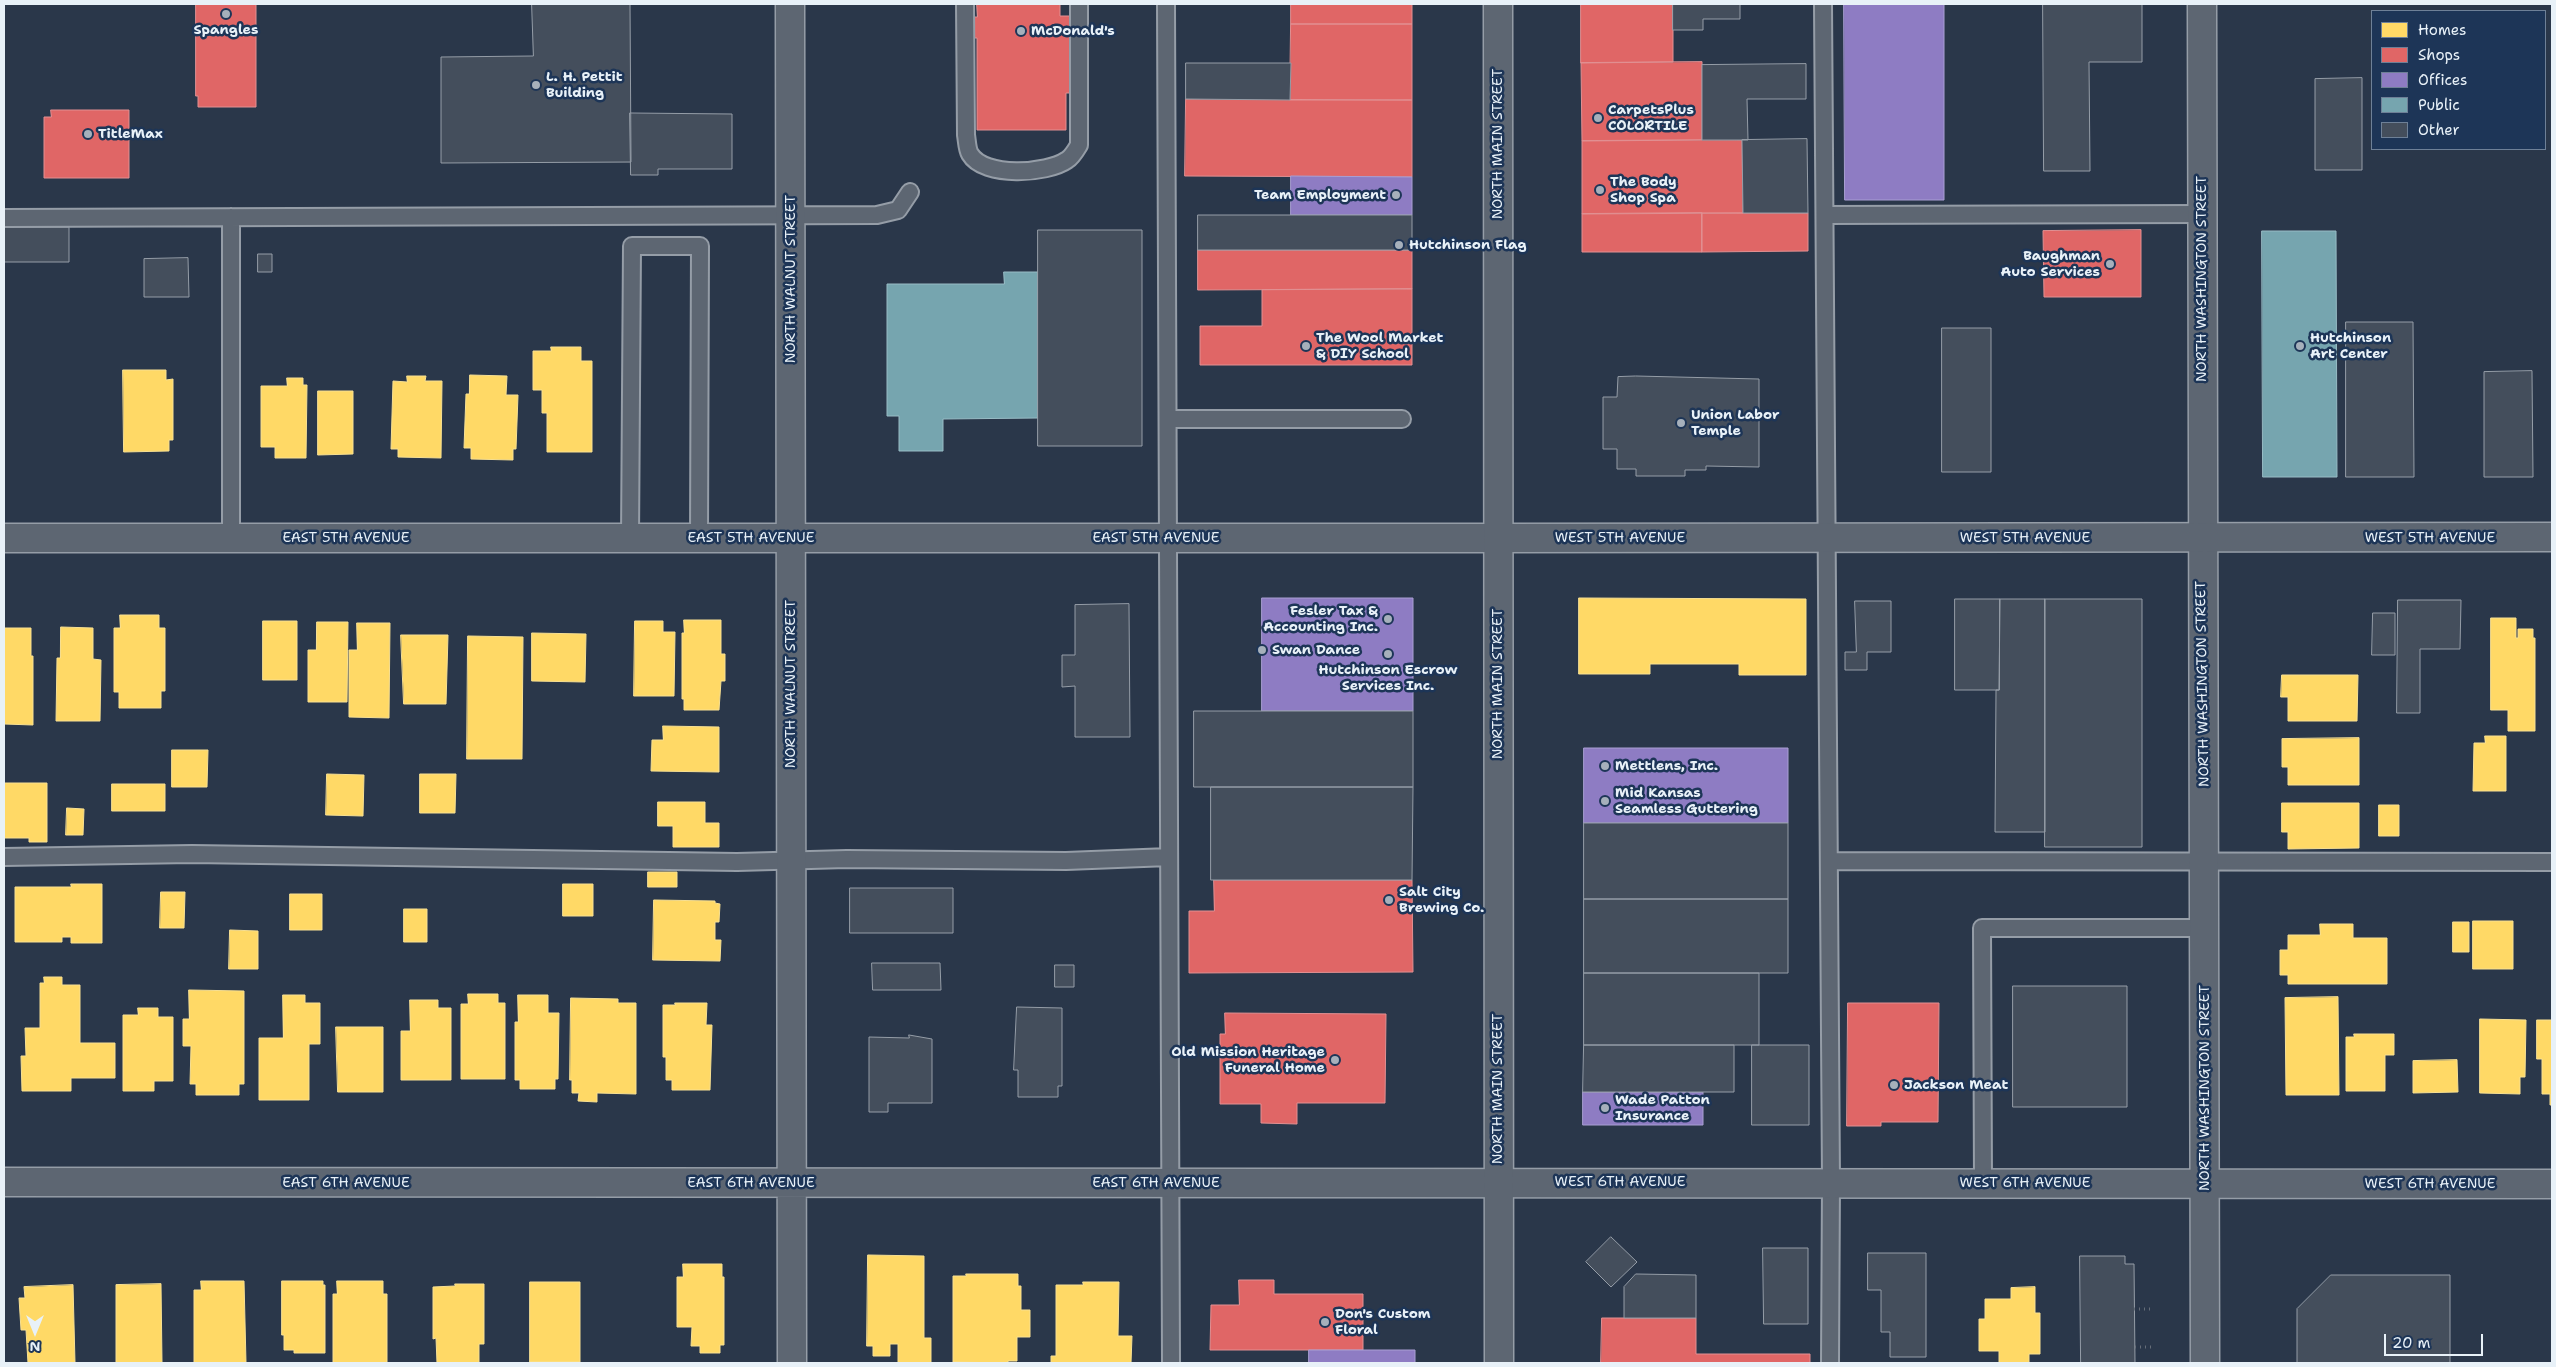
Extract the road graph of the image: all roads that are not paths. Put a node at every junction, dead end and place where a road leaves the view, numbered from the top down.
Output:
1 (790, 4) edge
2 (965, 4) edge
3 (1079, 4) edge
4 (1166, 4) edge
5 (1498, 4) edge
6 (1823, 4) edge
7 (2202, 4) edge
8 (910, 192) dead end
9 (2202, 214) junction
10 (791, 215) junction
11 (1825, 215) junction
12 (4, 218) edge
13 (231, 218) junction
14 (1168, 419) junction
15 (1402, 419) dead end
16 (4, 538) edge
17 (230, 538) junction
18 (630, 538) junction
19 (699, 538) junction
20 (791, 538) junction
21 (1498, 538) junction
22 (1827, 538) junction
23 (2202, 538) junction
24 (2552, 538) edge
25 (1168, 539) junction
26 (1169, 857) junction
27 (4, 858) edge
28 (791, 861) junction
29 (1830, 861) junction
30 (2552, 862) edge
31 (2205, 863) junction
32 (2205, 928) junction
33 (4, 1182) edge
34 (1498, 1182) junction
35 (1831, 1182) junction
36 (792, 1183) junction
37 (1171, 1183) junction
38 (1983, 1183) junction
39 (2205, 1184) junction
40 (2552, 1184) edge
41 (792, 1363) edge
42 (1171, 1363) edge
43 (1499, 1363) edge
44 (1830, 1363) edge
45 (2206, 1363) edge

1 - 10 street, NORTH WALNUT STREET
2 - 3 lane
4 - 14 lane
5 - 21 street, NORTH MAIN STREET
6 - 11 lane
7 - 9 street, NORTH WASHINGTON STREET
8 - 10 lane
9 - 11 lane
9 - 23 street, NORTH WASHINGTON STREET
10 - 13 lane
10 - 20 street, NORTH WALNUT STREET
11 - 22 lane
12 - 13 lane
13 - 17 lane
14 - 15 lane
14 - 25 lane
16 - 17 street, EAST 5TH AVENUE
17 - 18 street, EAST 5TH AVENUE
18 - 19 street, EAST 5TH AVENUE
18 - 19 lane
19 - 20 street, EAST 5TH AVENUE
20 - 25 street, EAST 5TH AVENUE
20 - 28 street, NORTH WALNUT STREET
21 - 22 street, WEST 5TH AVENUE
21 - 25 street, EAST 5TH AVENUE
21 - 34 street, NORTH MAIN STREET
22 - 23 street, WEST 5TH AVENUE
22 - 29 lane
23 - 24 street, WEST 5TH AVENUE
23 - 31 street, NORTH WASHINGTON STREET
25 - 26 lane
26 - 28 lane
26 - 37 lane
27 - 28 lane
28 - 36 street, NORTH WALNUT STREET
29 - 31 lane
29 - 35 lane
30 - 31 lane
31 - 32 street, NORTH WASHINGTON STREET
32 - 38 lane
32 - 39 street, NORTH WASHINGTON STREET
33 - 36 street, EAST 6TH AVENUE
34 - 35 street, WEST 6TH AVENUE
34 - 37 street, EAST 6TH AVENUE
34 - 43 street, NORTH MAIN STREET
35 - 38 street, WEST 6TH AVENUE
35 - 44 lane
36 - 37 street, EAST 6TH AVENUE
36 - 41 street, NORTH WALNUT STREET
37 - 42 lane
38 - 39 street, WEST 6TH AVENUE
39 - 40 street, WEST 6TH AVENUE
39 - 45 street, NORTH WASHINGTON STREET

